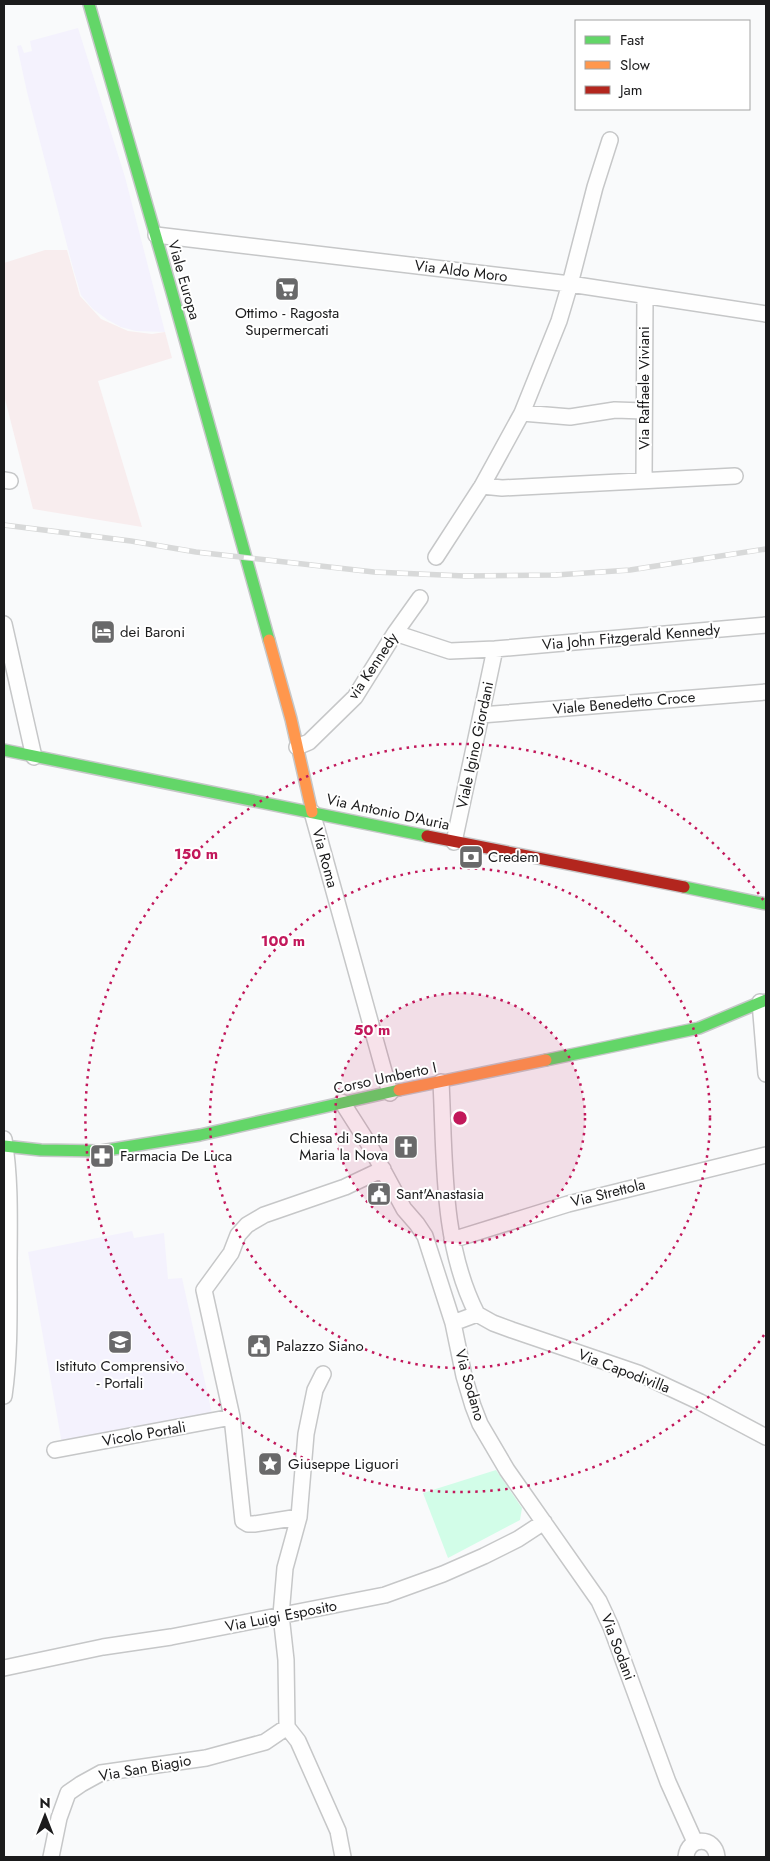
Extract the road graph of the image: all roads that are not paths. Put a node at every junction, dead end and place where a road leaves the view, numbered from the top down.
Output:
1 (89, 4) edge
2 (610, 140) dead end
3 (156, 235) junction
4 (570, 284) junction
5 (645, 296) junction
6 (766, 314) edge
7 (644, 410) junction
8 (522, 413) junction
9 (735, 476) dead end
10 (644, 480) junction
11 (482, 486) junction
12 (436, 557) dead end
13 (247, 564) joint
14 (420, 598) dead end
15 (4, 624) edge
16 (766, 625) edge
17 (395, 633) junction
18 (495, 649) junction
19 (766, 692) edge
20 (481, 714) junction
21 (297, 747) junction
22 (4, 750) edge
23 (34, 758) junction
24 (312, 812) junction
25 (454, 842) junction
26 (766, 904) edge
27 (763, 1001) edge
28 (766, 1074) edge
29 (441, 1082) junction
30 (390, 1093) junction
31 (342, 1102) junction
32 (4, 1144) edge
33 (766, 1155) edge
34 (383, 1169) junction
35 (452, 1240) junction
36 (477, 1314) junction
37 (453, 1323) junction
38 (323, 1374) dead end
39 (4, 1396) edge
40 (232, 1418) junction
41 (766, 1437) edge
42 (55, 1450) dead end
43 (508, 1470) joint
44 (299, 1517) junction
45 (544, 1522) junction
46 (281, 1615) junction
47 (4, 1668) edge
48 (287, 1727) junction
49 (695, 1842) junction
50 (50, 1857) edge
51 (343, 1857) edge
52 (686, 1857) edge
53 (718, 1857) edge

1 - 3 street, Viale Europa
2 - 4 street
3 - 4 street, Via Aldo Moro
3 - 13 street, Viale Europa
4 - 5 street, Via Aldo Moro
4 - 8 street
5 - 6 street, Via Aldo Moro
5 - 7 street, Via Raffaele Viviani
7 - 8 street
7 - 10 street, Via Raffaele Viviani
8 - 11 street
9 - 10 street
10 - 11 street
11 - 12 street
13 - 21 street, Via Roma
14 - 17 street, via Kennedy
15 - 23 street
16 - 18 street, Via John Fitzgerald Kennedy
17 - 18 street, Via John Fitzgerald Kennedy
17 - 21 street, via Kennedy
18 - 20 street, Viale Igino Giordani
19 - 20 street, Viale Benedetto Croce
20 - 25 street, Viale Igino Giordani
21 - 24 street, Via Roma
22 - 23 street, Via Antonio D'Auria
23 - 24 street, Via Antonio D'Auria
24 - 25 street, Via Antonio D'Auria
24 - 30 street, Via Roma
25 - 26 street, Via Antonio D'Auria
27 - 28 street
27 - 29 street, Corso Umberto I
29 - 30 street, Corso Umberto I
29 - 35 street
30 - 31 street, Corso Umberto I
31 - 32 street, Corso Umberto I
31 - 34 street, Via Sodano
32 - 39 street
33 - 35 street, Via Strettola
34 - 37 street, Via Sodano
34 - 40 street
35 - 36 street
36 - 37 street
36 - 41 street, Via Capodivilla
37 - 43 street, Via Sodano
38 - 44 street
40 - 42 street, Vicolo Portali
40 - 44 street
43 - 45 street, Via Sodani
44 - 46 street
45 - 46 street, Via Luigi Esposito
45 - 49 street, Via Sodani
46 - 47 street, Via Luigi Esposito
46 - 48 street
48 - 50 street, Via San Biagio
48 - 51 street
49 - 52 street
49 - 53 street

